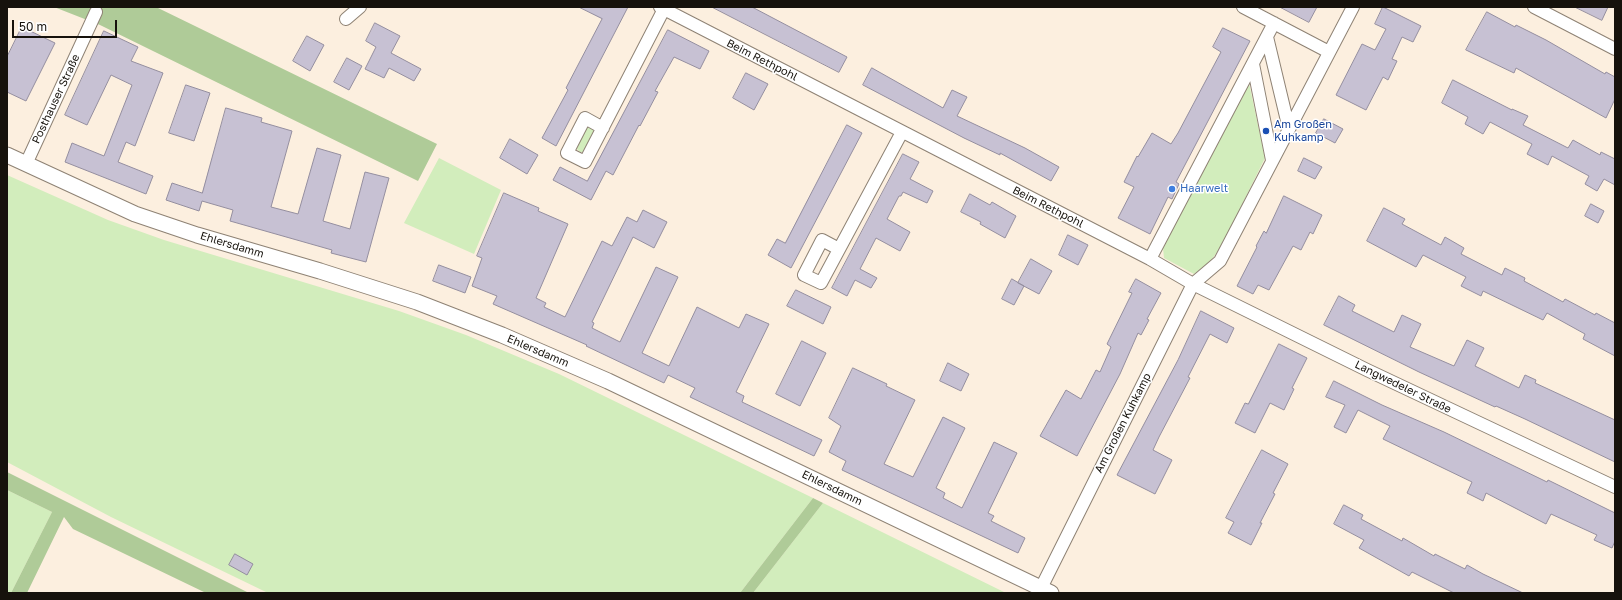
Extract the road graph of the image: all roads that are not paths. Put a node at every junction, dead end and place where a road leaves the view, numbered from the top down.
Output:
1 (360, 7) edge
2 (1243, 7) edge
3 (1353, 7) edge
4 (1534, 7) edge
5 (662, 8) edge
6 (96, 12) dead end
7 (346, 19) dead end
8 (1274, 23) junction
9 (1267, 37) junction
10 (1615, 49) edge
11 (1329, 52) junction
12 (1253, 64) junction
13 (603, 128) dead end
14 (1289, 129) junction
15 (902, 132) junction
16 (7, 155) edge
17 (1272, 160) junction
18 (26, 164) junction
19 (839, 249) dead end
20 (1150, 259) junction
21 (1193, 284) junction
22 (1615, 487) edge
23 (1046, 590) edge

1 - 7 street
2 - 8 street
3 - 11 street, Am Großen Kuhkamp
4 - 10 street
5 - 13 street, Beim Rethpohl
5 - 15 street, Beim Rethpohl
6 - 18 street, Posthauser Straße
8 - 9 street
8 - 11 street
9 - 12 street
9 - 14 street
11 - 14 street, Am Großen Kuhkamp
12 - 17 street
12 - 20 street
14 - 17 street, Am Großen Kuhkamp
15 - 19 street
15 - 20 street, Beim Rethpohl
16 - 18 street, Ehlersdamm
17 - 21 street, Am Großen Kuhkamp
18 - 23 street, Ehlersdamm
20 - 21 street, Beim Rethpohl
21 - 22 street, Langwedeler Straße
21 - 23 street, Am Großen Kuhkamp

